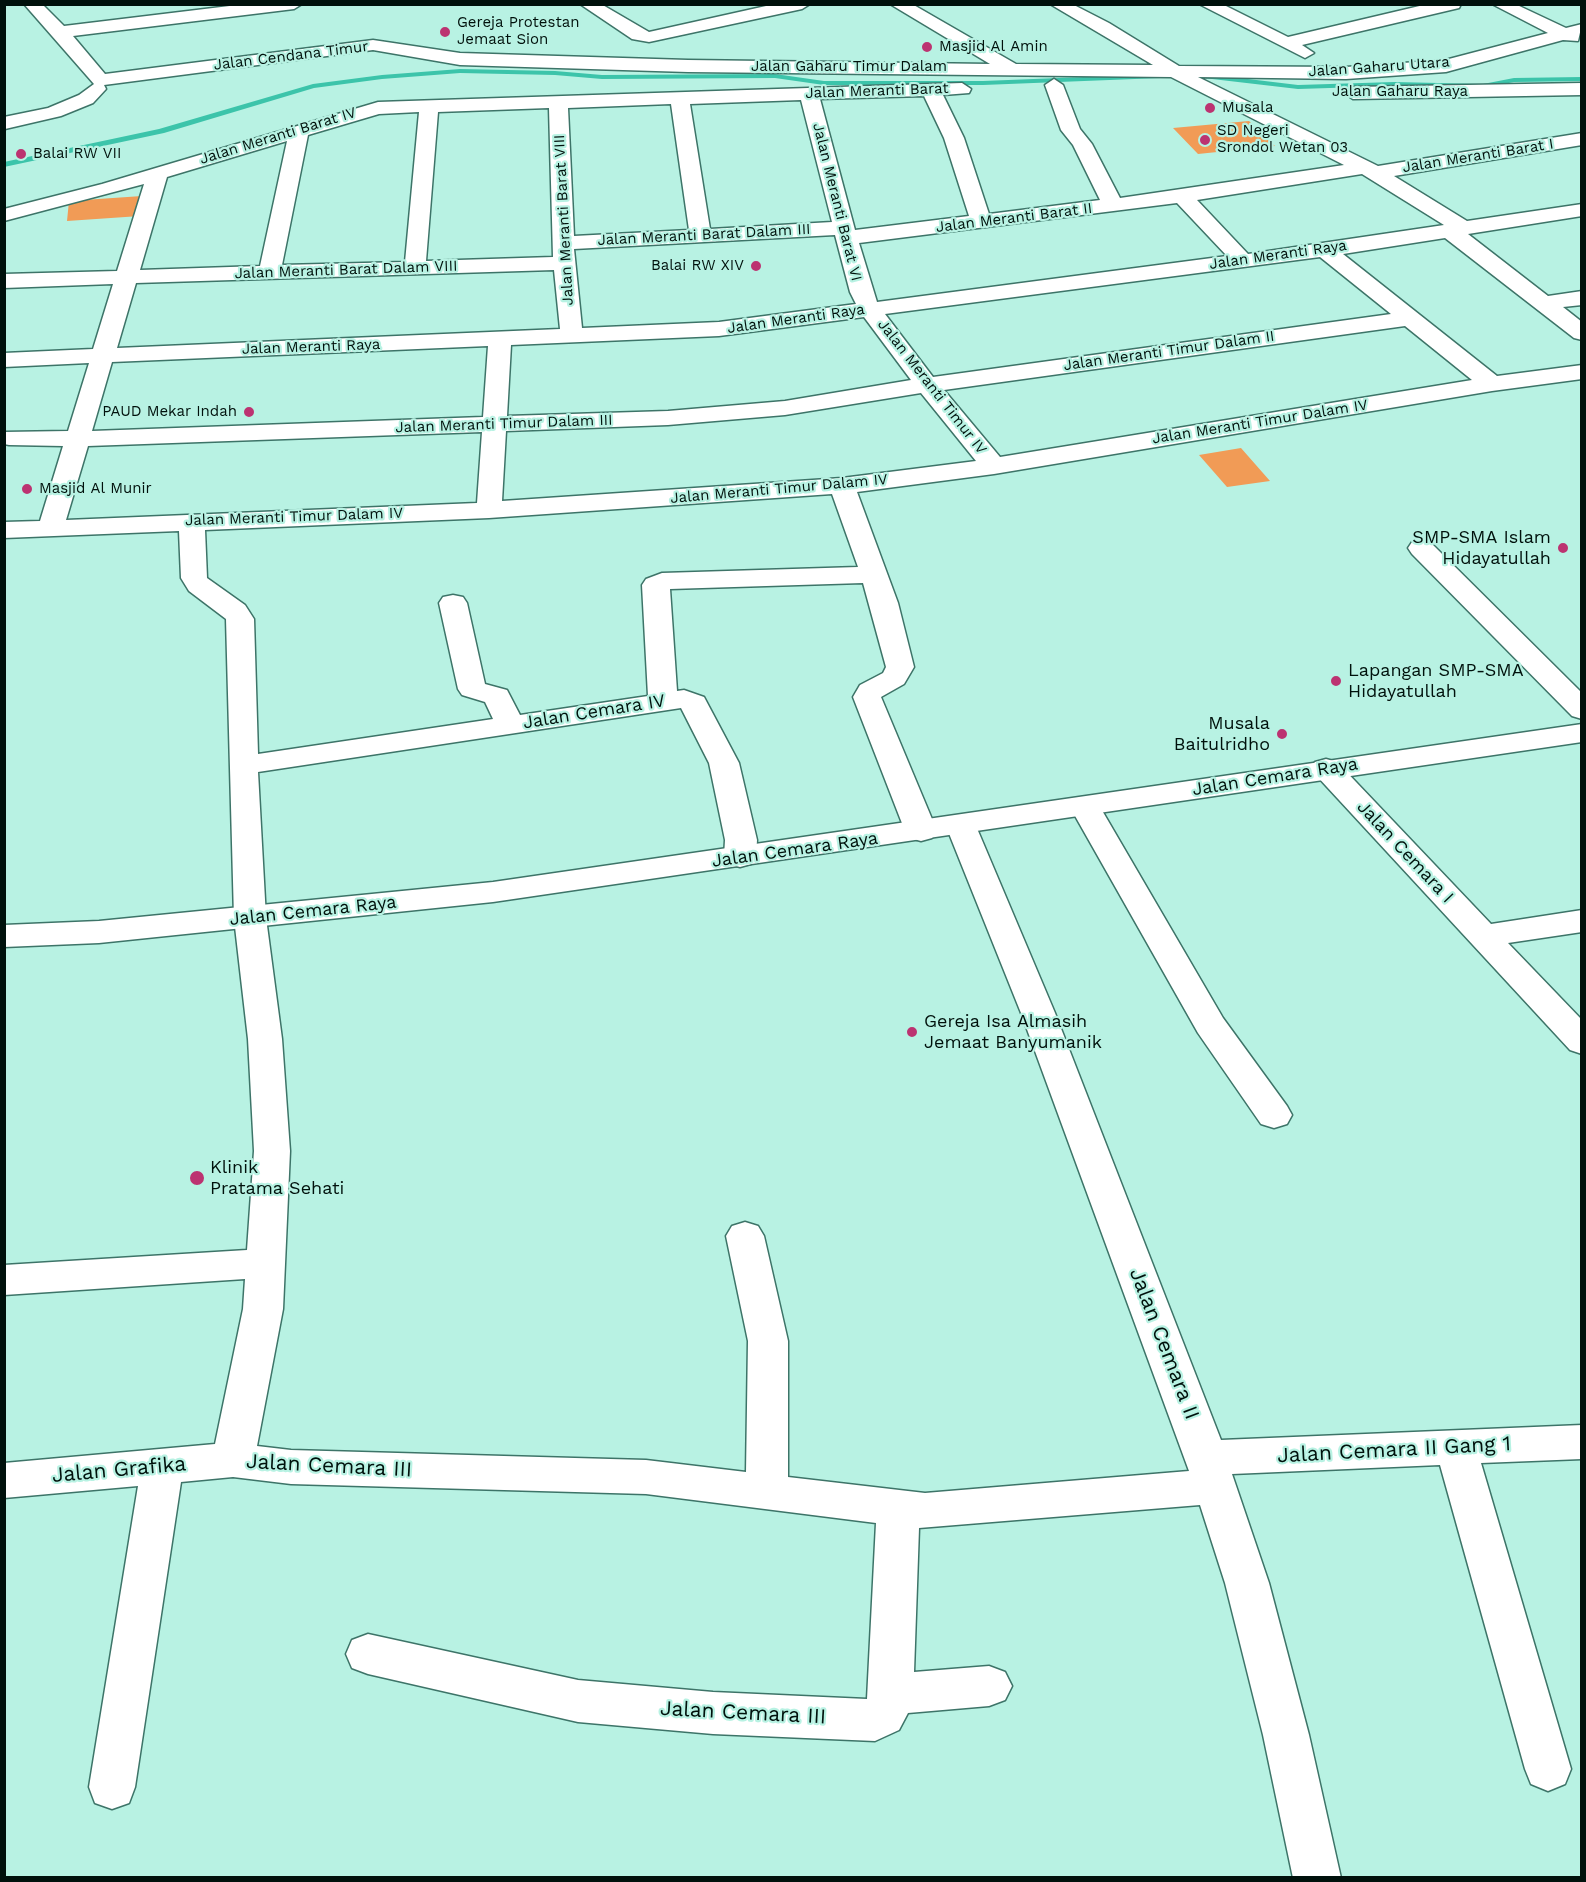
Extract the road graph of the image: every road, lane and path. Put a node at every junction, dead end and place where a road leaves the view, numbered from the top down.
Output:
1 (32, 4) edge
2 (294, 4) edge
3 (588, 4) edge
4 (802, 4) edge
5 (897, 4) edge
6 (1058, 4) edge
7 (1453, 4) edge
8 (1500, 4) edge
9 (1218, 6) edge
10 (1573, 31) edge
11 (60, 32) junction
12 (1581, 41) edge
13 (1286, 43) junction
14 (688, 66) joint
15 (1011, 68) junction
16 (1346, 73) junction
17 (1184, 77) junction
18 (236, 81) dead end
19 (98, 84) junction
20 (1054, 86) junction
21 (1581, 89) edge
22 (931, 90) junction
23 (1334, 93) dead end
24 (809, 94) junction
25 (1219, 94) junction
26 (1254, 94) dead end
27 (680, 98) junction
28 (558, 102) junction
29 (429, 106) junction
30 (5, 123) edge
31 (299, 130) junction
32 (1581, 139) edge
33 (1369, 170) junction
34 (158, 173) junction
35 (1182, 196) junction
36 (1113, 205) junction
37 (1581, 210) edge
38 (4, 215) edge
39 (981, 222) junction
40 (1456, 229) junction
41 (845, 233) junction
42 (701, 237) junction
43 (1325, 249) junction
44 (564, 253) junction
45 (1242, 260) junction
46 (415, 267) junction
47 (270, 272) junction
48 (128, 277) junction
49 (4, 280) edge
50 (1581, 298) edge
51 (1543, 303) junction
52 (870, 309) junction
53 (1411, 318) junction
54 (1581, 333) edge
55 (572, 338) junction
56 (500, 340) junction
57 (101, 356) junction
58 (4, 360) edge
59 (1581, 372) edge
60 (1492, 384) junction
61 (927, 385) junction
62 (495, 424) junction
63 (9, 438) dead end
64 (78, 439) junction
65 (994, 466) junction
66 (843, 486) junction
67 (489, 510) junction
68 (192, 522) junction
69 (51, 527) junction
70 (14, 529) edge
71 (4, 548) edge
72 (1421, 548) dead end
73 (874, 573) junction
74 (453, 603) dead end
75 (663, 701) junction
76 (1581, 710) edge
77 (510, 725) junction
78 (1581, 733) edge
79 (243, 765) junction
80 (1326, 768) junction
81 (1085, 807) junction
82 (962, 826) junction
83 (921, 831) junction
84 (740, 857) junction
85 (250, 918) junction
86 (1581, 921) edge
87 (4, 936) edge
88 (1484, 936) junction
89 (1581, 1041) edge
90 (1274, 1115) dead end
91 (745, 1236) dead end
92 (266, 1263) junction
93 (4, 1280) edge
94 (1581, 1442) edge
95 (1456, 1447) junction
96 (233, 1460) junction
97 (162, 1467) junction
98 (1211, 1472) junction
99 (4, 1480) edge
100 (767, 1493) junction
101 (898, 1509) junction
102 (368, 1654) dead end
103 (989, 1686) dead end
104 (890, 1694) junction
105 (1548, 1769) dead end
106 (112, 1787) dead end
107 (1317, 1878) edge

1 - 11 street
2 - 11 street
3 - 4 street
5 - 15 street, Jalan Gaharu Timur Dalam
6 - 17 street
7 - 13 street
8 - 10 street
9 - 13 street
10 - 12 street
10 - 16 street, Jalan Gaharu Utara
11 - 19 street
13 - 16 street
14 - 15 street, Jalan Gaharu Timur Dalam
14 - 19 street, Jalan Cendana Timur
15 - 17 street, Jalan Gaharu Timur Dalam
16 - 17 street, Jalan Gaharu Utara
17 - 20 street, Jalan Meranti Barat
17 - 25 street
18 - 19 street
19 - 30 street
20 - 22 street, Jalan Meranti Barat
20 - 36 street
21 - 23 street, Jalan Gaharu Raya
22 - 24 street, Jalan Meranti Barat
22 - 39 street
24 - 27 street, Jalan Meranti Barat
24 - 41 street, Jalan Meranti Barat VI
25 - 26 street
25 - 33 street
27 - 28 street, Jalan Meranti Barat
27 - 42 street
28 - 29 street, Jalan Meranti Barat IV
28 - 44 street, Jalan Meranti Barat VIII
29 - 31 street, Jalan Meranti Barat IV
29 - 46 street
31 - 34 street, Jalan Meranti Barat IV
31 - 47 street
32 - 33 street, Jalan Meranti Barat I
33 - 35 street, Jalan Meranti Barat II
33 - 40 street
34 - 38 street, Jalan Meranti Barat IV
34 - 48 street
35 - 36 street, Jalan Meranti Barat II
35 - 45 street
36 - 39 street, Jalan Meranti Barat II
37 - 40 street, Jalan Meranti Raya
39 - 41 street, Jalan Meranti Barat II
40 - 43 street, Jalan Meranti Raya
40 - 51 street
41 - 42 street, Jalan Meranti Barat Dalam III
41 - 52 street, Jalan Meranti Barat VI
42 - 44 street, Jalan Meranti Barat Dalam III
43 - 45 street, Jalan Meranti Raya
43 - 53 street
44 - 46 street, Jalan Meranti Barat Dalam VIII
44 - 55 street, Jalan Meranti Barat VIII
45 - 52 street, Jalan Meranti Raya
46 - 47 street, Jalan Meranti Barat Dalam VIII
47 - 48 street, Jalan Meranti Barat Dalam VIII
48 - 49 street, Jalan Meranti Barat Dalam VIII
48 - 57 street
50 - 51 street
51 - 54 street
52 - 55 street, Jalan Meranti Raya
52 - 61 street, Jalan Meranti Timur IV
53 - 60 street
53 - 61 street, Jalan Meranti Timur Dalam II
55 - 56 street, Jalan Meranti Raya
56 - 57 street, Jalan Meranti Raya
56 - 62 street
57 - 58 street, Jalan Meranti Raya
57 - 64 street
59 - 60 street, Jalan Meranti Timur Dalam IV
60 - 65 street, Jalan Meranti Timur Dalam IV
61 - 62 street, Jalan Meranti Timur Dalam III
61 - 65 street, Jalan Meranti Timur IV
62 - 64 street, Jalan Meranti Timur Dalam III
62 - 67 street
63 - 64 street, Jalan Meranti Timur Dalam III
64 - 69 street
65 - 66 street, Jalan Meranti Timur Dalam IV
66 - 67 street, Jalan Meranti Timur Dalam IV
66 - 73 street
67 - 68 street, Jalan Meranti Timur Dalam IV
68 - 69 street, Jalan Meranti Timur Dalam IV
68 - 79 street
69 - 70 street, Jalan Meranti Timur Dalam IV
70 - 71 street
72 - 76 street
73 - 75 street
73 - 83 street
74 - 77 street, Jalan Cemara IV
75 - 77 street, Jalan Cemara IV
75 - 84 street, Jalan Cemara IV
77 - 79 street, Jalan Cemara IV
78 - 80 street, Jalan Cemara Raya
79 - 85 street
80 - 81 street, Jalan Cemara Raya
80 - 88 street, Jalan Cemara I
81 - 82 street, Jalan Cemara Raya
81 - 90 street
82 - 83 street, Jalan Cemara Raya
82 - 98 street, Jalan Cemara II
83 - 84 street, Jalan Cemara Raya
84 - 85 street, Jalan Cemara Raya
85 - 87 street, Jalan Cemara Raya
85 - 92 street, Jalan Cemara III
86 - 88 street
88 - 89 street, Jalan Cemara I
91 - 100 street
92 - 93 street
92 - 96 street, Jalan Cemara III
94 - 95 street, Jalan Cemara II Gang 1
95 - 98 street, Jalan Cemara II Gang 1
95 - 105 street
96 - 97 street, Jalan Grafika
96 - 100 street, Jalan Cemara III
97 - 99 street, Jalan Grafika
97 - 106 street
98 - 101 street, Jalan Cemara III
98 - 107 street, Jalan Cemara II
100 - 101 street, Jalan Cemara III
101 - 104 street, Jalan Cemara III
102 - 104 street, Jalan Cemara III
103 - 104 street

